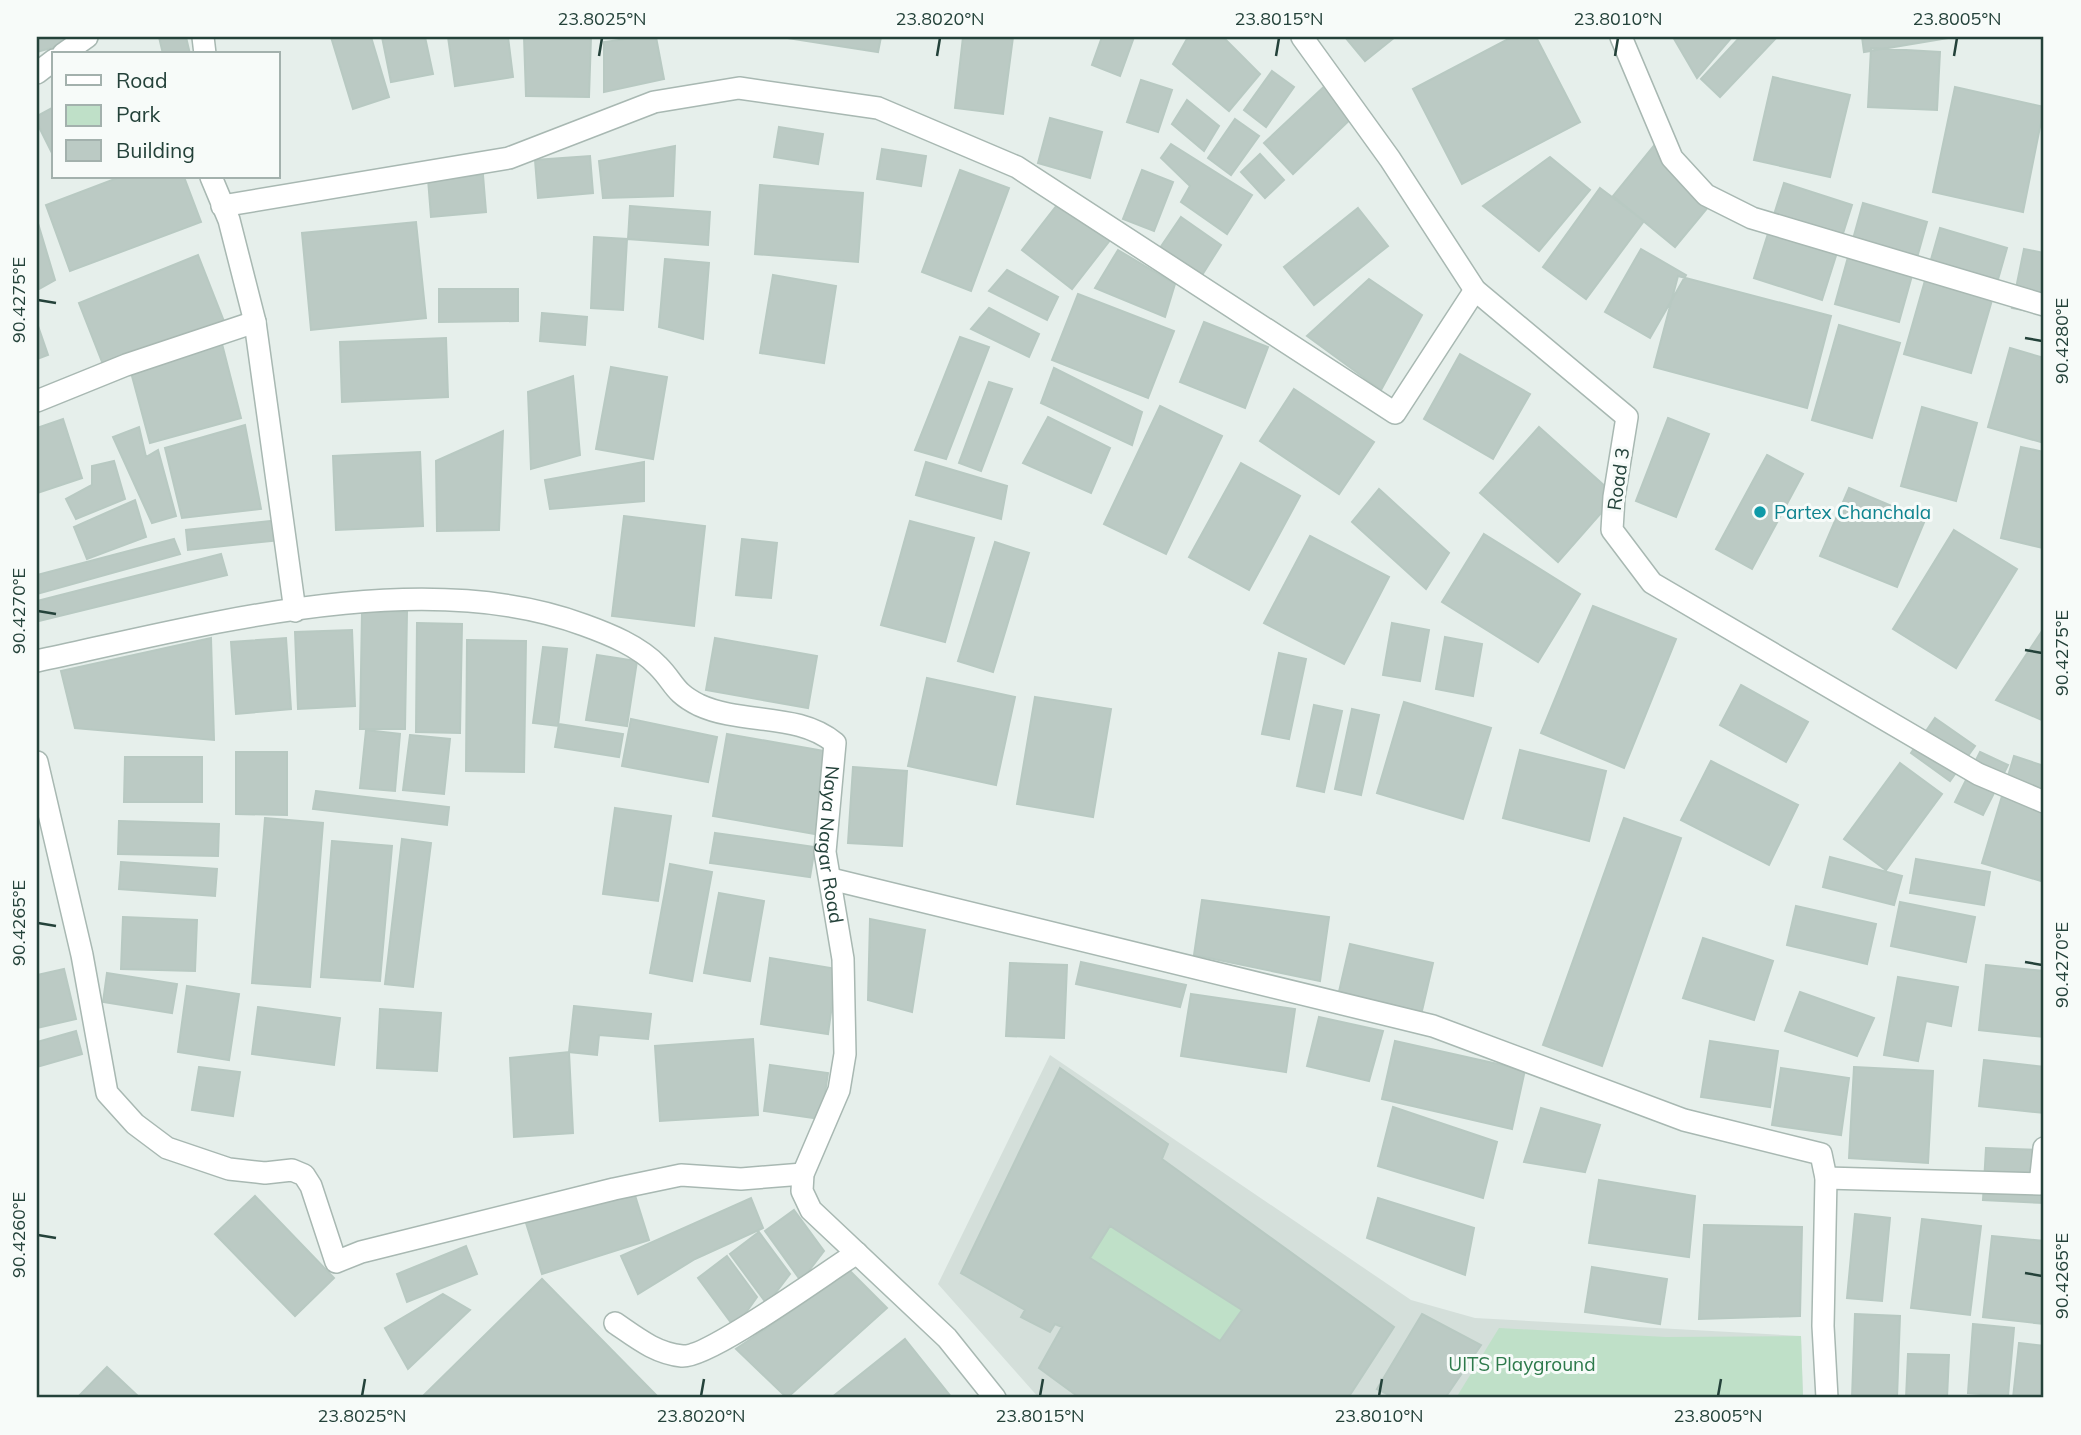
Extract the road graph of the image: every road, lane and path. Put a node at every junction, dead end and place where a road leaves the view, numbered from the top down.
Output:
1 (87, 37) edge
2 (1302, 37) edge
3 (1620, 37) edge
4 (66, 52) edge
5 (52, 62) edge
6 (37, 73) edge
7 (211, 178) edge
8 (222, 206) junction
9 (1475, 290) junction
10 (2044, 305) edge
11 (255, 321) junction
12 (37, 401) edge
13 (295, 611) junction
14 (37, 661) edge
15 (37, 762) edge
16 (2044, 802) edge
17 (831, 879) junction
18 (2044, 1148) edge
19 (803, 1174) junction
20 (1826, 1178) junction
21 (857, 1253) junction
22 (615, 1323) dead end
23 (995, 1398) edge
24 (1827, 1398) edge

1 - 4 street
2 - 9 street, Road 3
3 - 10 street
5 - 6 street
7 - 8 street
8 - 9 street
8 - 11 street
9 - 16 street, Road 3
11 - 12 street
11 - 13 street
13 - 14 street
13 - 17 street, Naya Nagar Road
15 - 19 street
17 - 19 street, Naya Nagar Road
17 - 20 street
18 - 20 street
19 - 21 street
20 - 24 street
21 - 22 street
21 - 23 street

